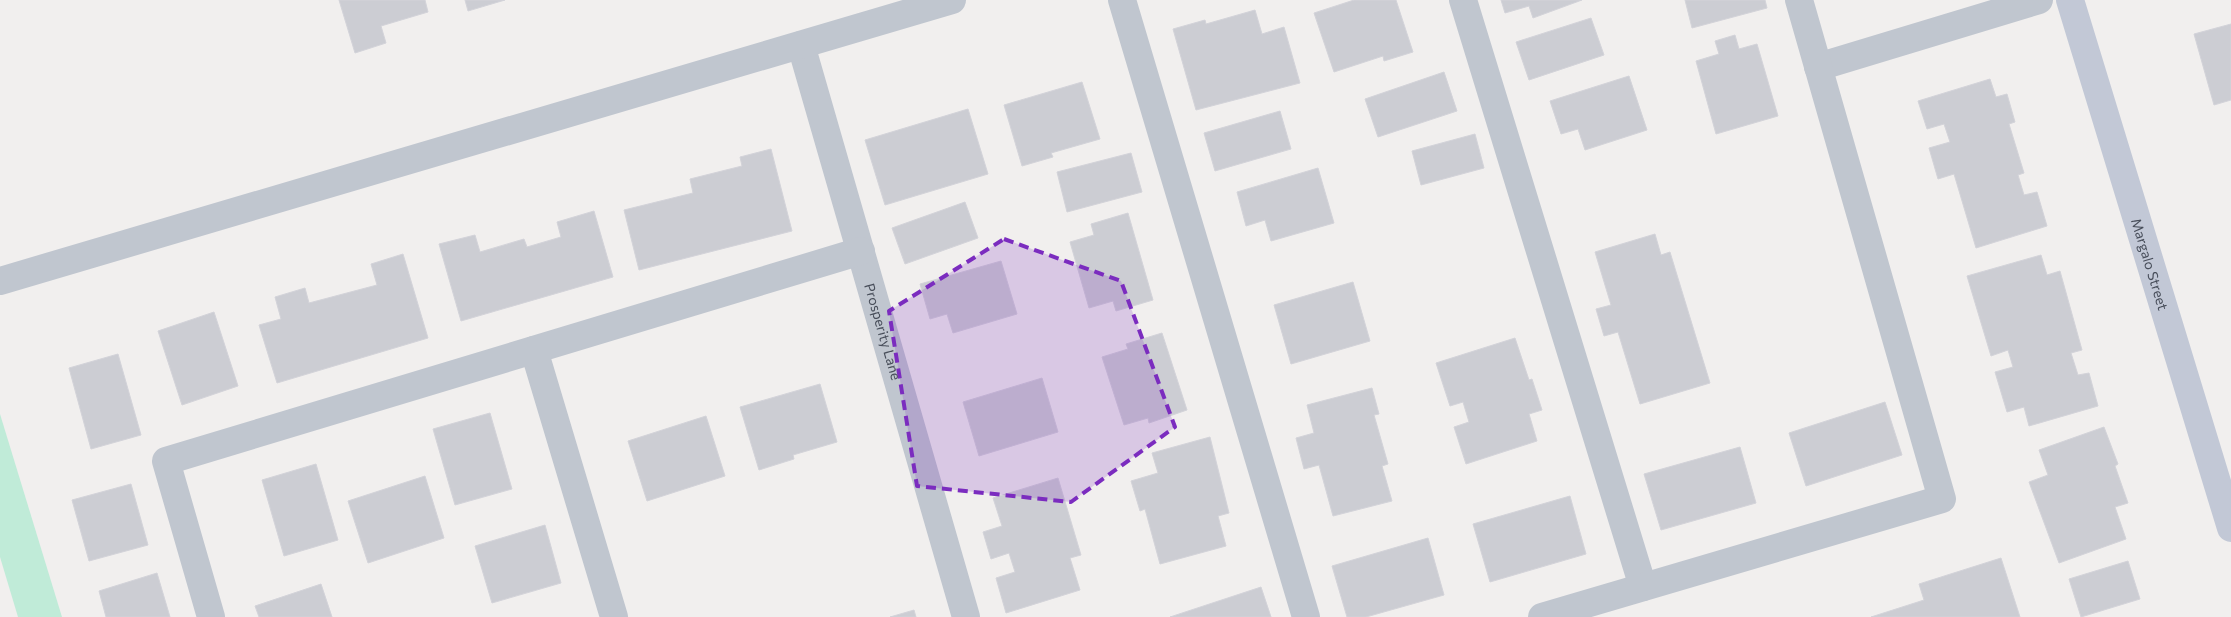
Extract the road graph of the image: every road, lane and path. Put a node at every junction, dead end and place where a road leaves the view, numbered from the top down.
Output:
1 (952, 0) edge
2 (1122, 0) edge
3 (1463, 0) edge
4 (1799, 0) edge
5 (2039, 0) edge
6 (2070, 0) edge
7 (801, 45) junction
8 (1818, 67) junction
9 (861, 251) junction
10 (0, 281) edge
11 (534, 350) junction
12 (2231, 528) edge
13 (1642, 587) junction
14 (211, 617) edge
15 (614, 617) edge
16 (966, 617) edge
17 (1306, 617) edge
18 (1542, 617) edge

1 - 7 street
2 - 17 street
3 - 13 street
4 - 8 street
5 - 8 street
6 - 12 street, Margalo Street
7 - 9 street, Prosperity Lane
7 - 10 street
8 - 13 street
9 - 11 street
9 - 16 street, Prosperity Lane
11 - 14 street
11 - 15 street
13 - 18 street

